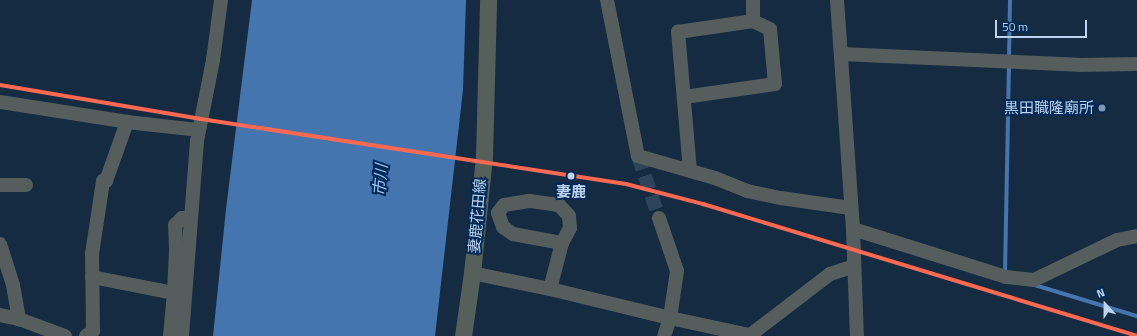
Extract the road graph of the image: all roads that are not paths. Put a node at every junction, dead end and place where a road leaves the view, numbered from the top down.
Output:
1 (221, 0) edge
2 (488, 0) edge
3 (607, 0) edge
4 (753, 0) edge
5 (838, 0) edge
6 (753, 21) junction
7 (840, 54) junction
8 (1137, 64) edge
9 (684, 97) junction
10 (0, 102) edge
11 (127, 122) junction
12 (198, 130) junction
13 (690, 171) junction
14 (0, 185) edge
15 (26, 185) dead end
16 (850, 208) junction
17 (659, 218) tunnel mouth
18 (190, 220) junction
19 (853, 229) junction
20 (1137, 236) edge
21 (562, 243) junction
22 (0, 244) edge
23 (854, 266) junction
24 (472, 273) junction
25 (92, 277) junction
26 (550, 289) junction
27 (174, 294) junction
28 (0, 315) edge
29 (670, 318) junction
30 (19, 319) junction
31 (65, 336) edge
32 (86, 336) edge
33 (170, 336) edge
34 (182, 336) edge
35 (463, 336) edge
36 (664, 336) edge
37 (751, 336) edge
38 (856, 336) edge

1 - 12 street
2 - 24 main road, 妻鹿花田線
3 - 13 street
4 - 6 street
5 - 7 street
6 - 9 street
6 - 9 street
7 - 8 street
7 - 16 street
9 - 13 street
10 - 11 street
11 - 12 street
11 - 25 street
12 - 18 street
13 - 16 street
14 - 15 street
16 - 19 street
17 - 29 street
18 - 27 street
18 - 34 street
19 - 20 street
19 - 23 street
21 - 21 street
21 - 26 street
22 - 30 street
23 - 37 street
23 - 38 street
24 - 26 street
24 - 35 main road, 妻鹿花田線
25 - 27 street
25 - 32 street
26 - 29 street
27 - 33 street
28 - 30 street
29 - 36 street
29 - 37 street
30 - 31 street

